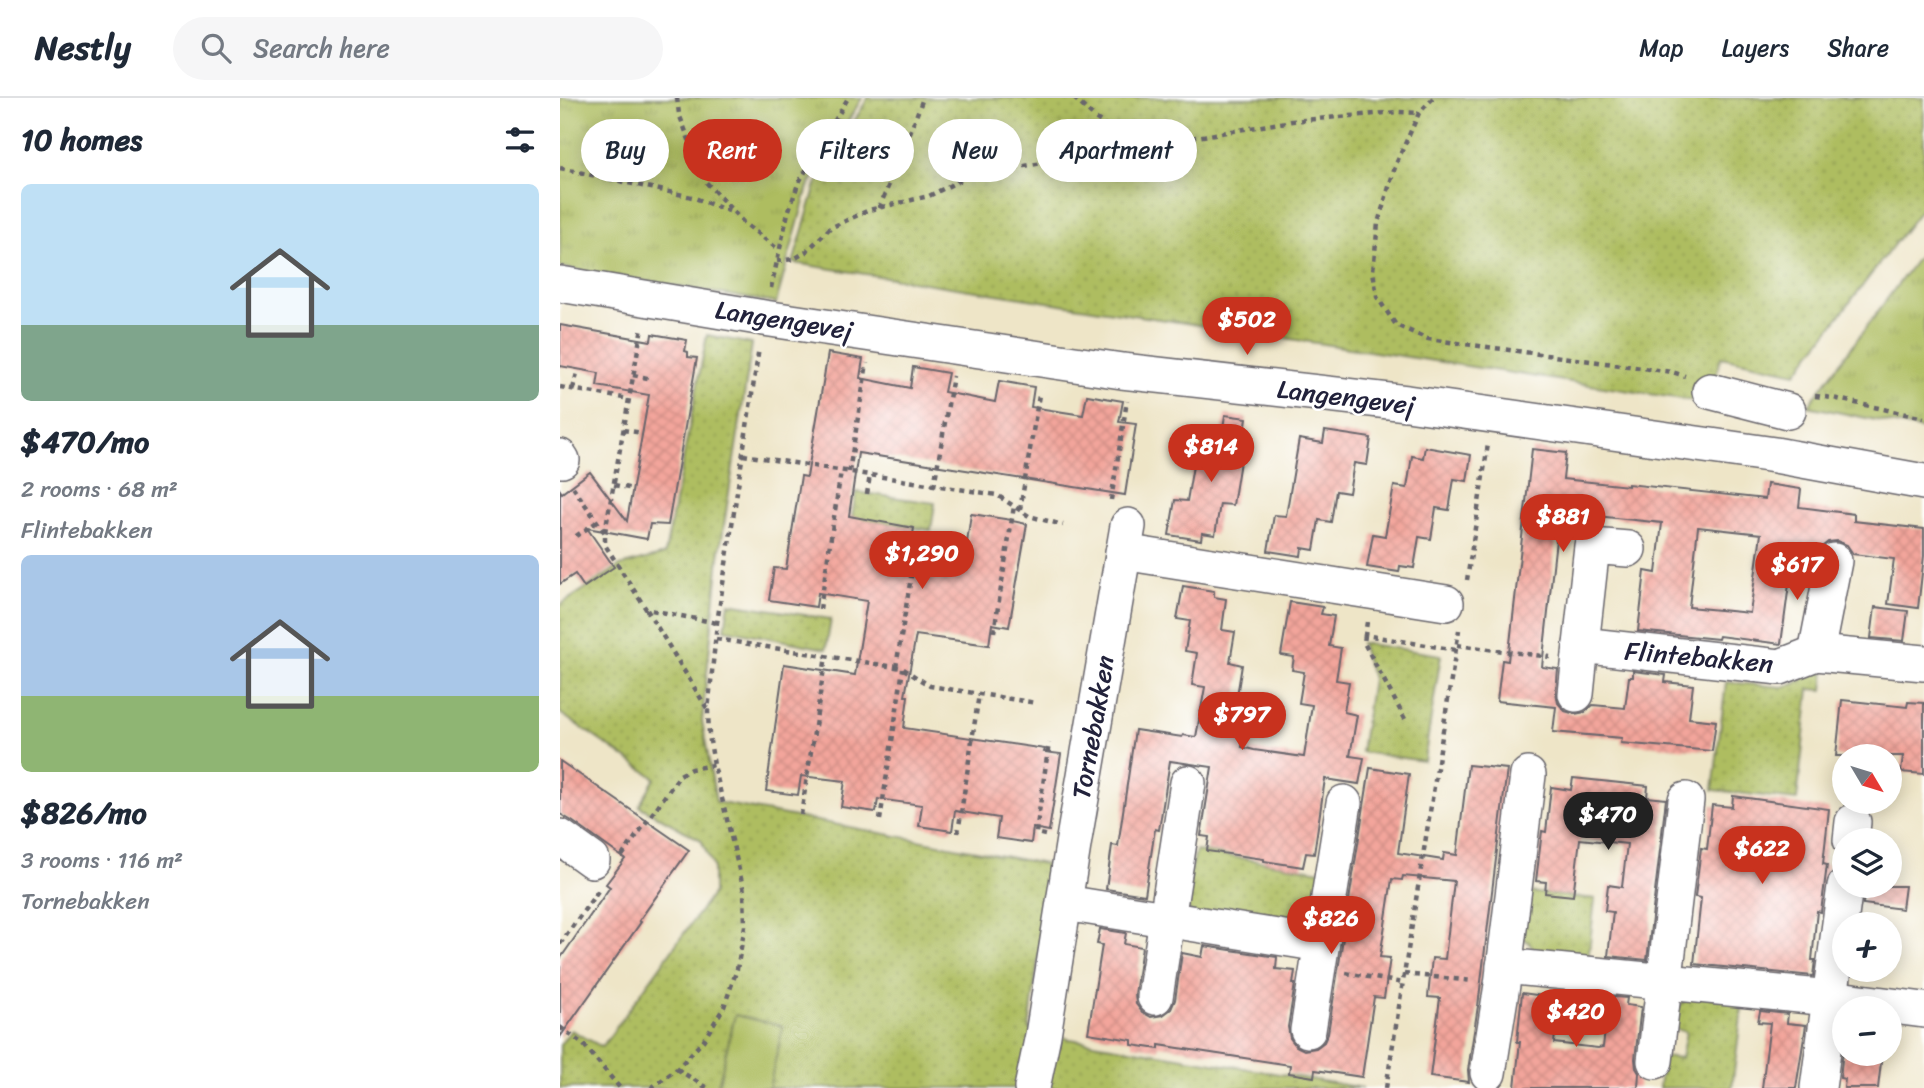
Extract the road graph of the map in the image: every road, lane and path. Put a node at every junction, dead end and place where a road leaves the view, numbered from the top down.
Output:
1 (677, 98) edge
2 (848, 98) edge
3 (923, 98) edge
4 (1074, 98) edge
5 (1433, 98) edge
6 (1419, 113) junction
7 (1097, 119) edge
8 (1197, 137) edge
9 (1036, 164) edge
10 (560, 168) edge
11 (879, 208) junction
12 (735, 213) junction
13 (779, 250) junction
14 (777, 261) junction
15 (560, 284) edge
16 (647, 299) junction
17 (764, 318) junction
18 (868, 359) dead end
19 (578, 369) dead end
20 (954, 370) dead end
21 (1122, 371) junction
22 (633, 375) junction
23 (652, 379) dead end
24 (560, 387) edge
25 (573, 389) junction
26 (1710, 391) joint
27 (1039, 395) dead end
28 (629, 399) junction
29 (1800, 403) joint
30 (1493, 415) junction
31 (1924, 418) edge
32 (623, 429) junction
33 (643, 433) dead end
34 (743, 455) junction
35 (563, 465) edge
36 (841, 471) junction
37 (849, 472) junction
38 (870, 475) junction
39 (1924, 482) edge
40 (614, 485) junction
41 (934, 486) junction
42 (633, 489) dead end
43 (867, 494) dead end
44 (1014, 506) junction
45 (1020, 510) junction
46 (597, 522) junction
47 (1063, 525) dead end
48 (1120, 528) junction
49 (919, 529) dead end
50 (605, 533) junction
51 (576, 536) dead end
52 (1628, 549) dead end
53 (1834, 561) dead end
54 (1372, 592) junction
55 (1458, 604) junction
56 (646, 609) junction
57 (820, 609) dead end
58 (718, 623) junction
59 (994, 632) dead end
60 (1365, 635) junction
61 (716, 639) junction
62 (1456, 648) junction
63 (1816, 653) junction
64 (826, 656) junction
65 (1924, 663) edge
66 (896, 667) junction
67 (1579, 667) junction
68 (903, 669) junction
69 (979, 694) junction
70 (1037, 703) dead end
71 (708, 710) junction
72 (1405, 719) dead end
73 (714, 765) junction
74 (1528, 775) dead end
75 (1188, 783) dead end
76 (1686, 800) dead end
77 (1343, 803) dead end
78 (801, 815) dead end
79 (880, 820) dead end
80 (958, 833) dead end
81 (560, 837) edge
82 (601, 867) junction
83 (1843, 898) edge
84 (1065, 903) junction
85 (1166, 920) junction
86 (560, 944) edge
87 (1319, 956) junction
88 (1404, 974) junction
89 (1503, 975) junction
90 (1665, 982) junction
91 (1403, 983) junction
92 (1155, 997) dead end
93 (1830, 998) junction
94 (1924, 1010) edge
95 (560, 1027) edge
96 (1308, 1030) dead end
97 (1655, 1061) dead end
98 (677, 1069) junction
99 (1488, 1073) dead end
100 (620, 1088) edge
101 (651, 1088) edge
102 (707, 1088) edge
103 (1032, 1088) edge
104 (1385, 1088) edge
105 (1818, 1088) edge

1 - 12 path
2 - 13 path
3 - 11 path
4 - 7 path
5 - 6 path
6 - 8 path
6 - 26 path
9 - 11 path
10 - 12 path
11 - 14 path
12 - 13 path
13 - 14 path
14 - 17 path
15 - 16 street, Langengevej
16 - 17 street, Langengevej
16 - 22 path
17 - 21 street, Langengevej
17 - 34 path
18 - 37 path
19 - 25 path
20 - 41 path
21 - 30 street, Langengevej
21 - 48 path
22 - 23 path
22 - 28 path
24 - 25 path
25 - 28 path
26 - 29 street
27 - 45 path
28 - 32 path
29 - 31 path
30 - 39 street, Langengevej
30 - 55 path
32 - 33 path
32 - 40 path
34 - 36 path
34 - 58 path
35 - 46 path
36 - 37 path
36 - 57 path
37 - 38 path
38 - 41 path
38 - 43 path
40 - 42 path
40 - 50 path
41 - 44 path
44 - 45 path
44 - 59 path
45 - 47 path
46 - 50 path
46 - 51 path
48 - 54 street
48 - 84 street, Tornebakken
49 - 66 path
50 - 56 path
52 - 67 street
53 - 63 street
54 - 55 street
54 - 60 path
55 - 62 path
56 - 58 path
56 - 71 path
58 - 61 path
60 - 62 path
60 - 72 path
61 - 64 path
61 - 71 path
62 - 67 path
62 - 88 path
63 - 65 street, Flintebakken
63 - 67 street, Flintebakken
64 - 66 path
64 - 78 path
66 - 68 path
68 - 69 path
68 - 79 path
69 - 70 path
69 - 80 path
71 - 73 path
73 - 82 path
73 - 98 path
74 - 89 street
75 - 85 street
76 - 90 street
77 - 87 street
81 - 82 street
82 - 86 path
83 - 93 street
84 - 85 street
84 - 103 street, Tornebakken
85 - 87 street
85 - 92 street
87 - 91 path
87 - 96 street
88 - 89 path
88 - 91 path
89 - 90 street
89 - 99 street
90 - 93 street
90 - 97 street
91 - 104 path
93 - 94 street
93 - 105 street
95 - 100 path
98 - 101 path
98 - 102 path

